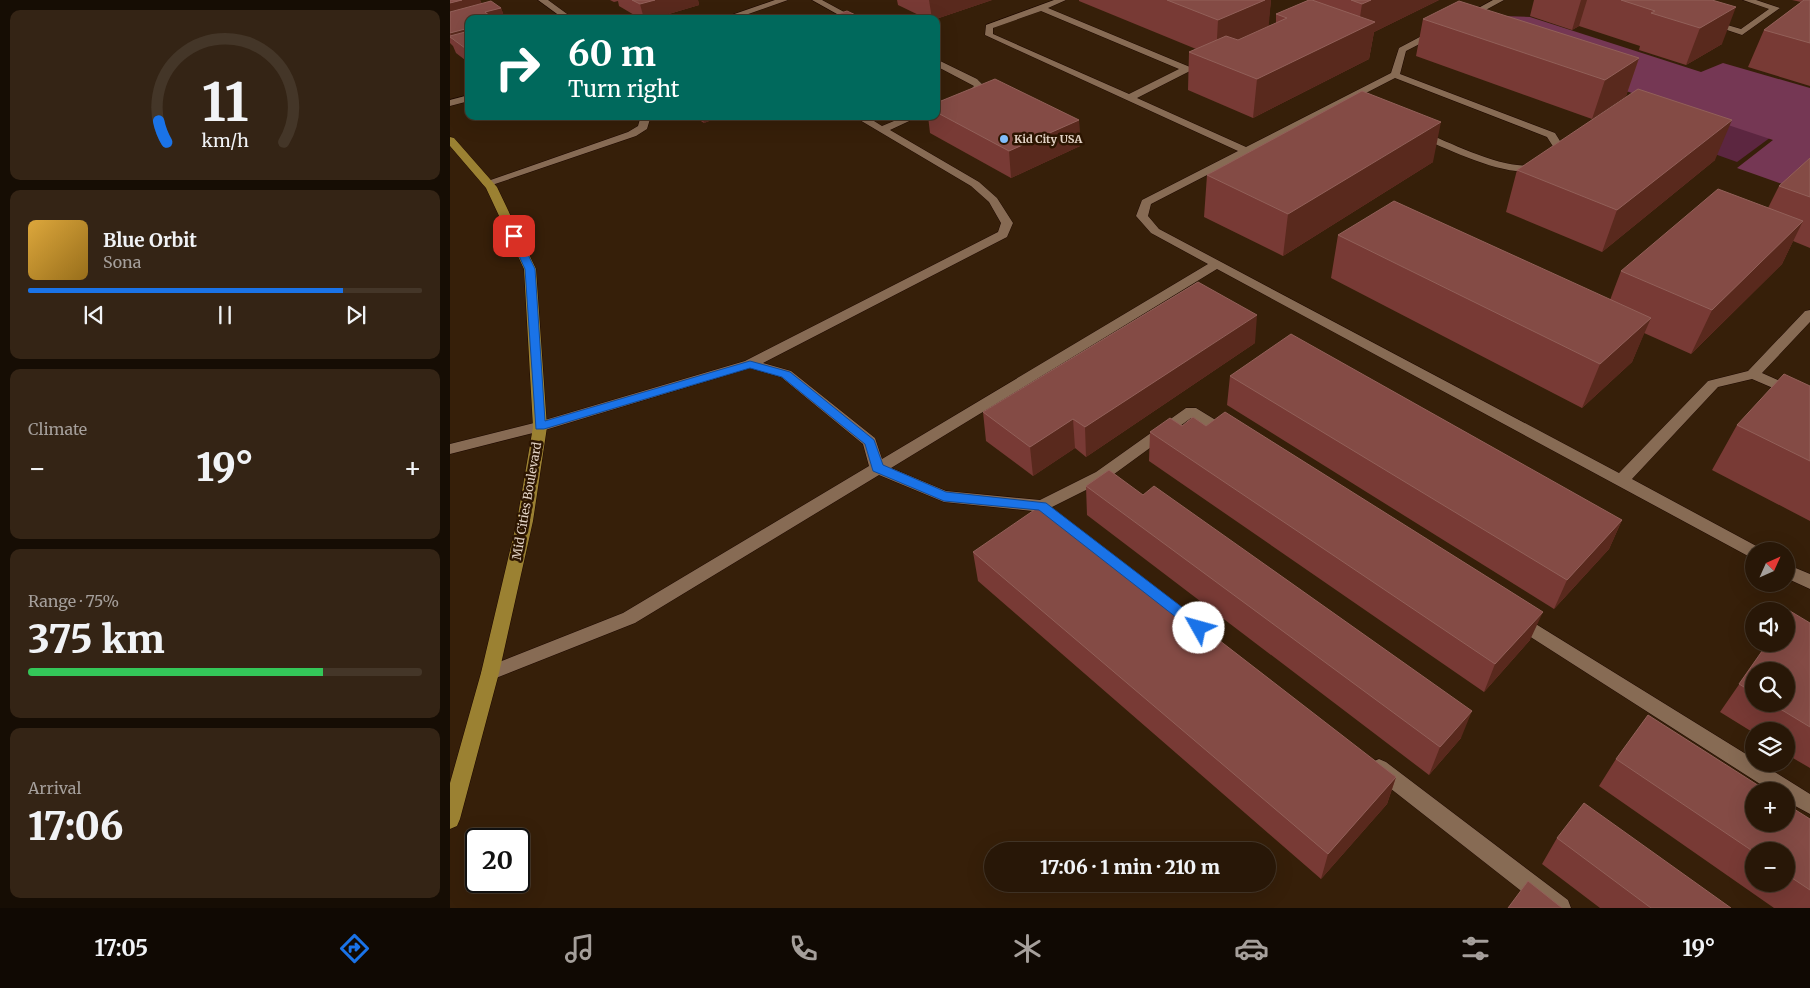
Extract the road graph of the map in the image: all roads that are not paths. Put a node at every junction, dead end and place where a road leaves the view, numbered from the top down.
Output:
1 (542, 0) edge
2 (784, 0) edge
3 (816, 0) edge
4 (1062, 0) edge
5 (1500, 0) edge
6 (1747, 0) edge
7 (1041, 8) junction
8 (564, 15) edge
9 (737, 15) edge
10 (844, 15) edge
11 (1704, 22) edge
12 (940, 66) edge
13 (1395, 74) junction
14 (1130, 98) junction
15 (465, 99) edge
16 (1340, 102) junction
17 (450, 104) edge
18 (940, 106) edge
19 (1358, 109) edge
20 (645, 120) edge
21 (865, 120) edge
22 (905, 120) edge
23 (881, 130) junction
24 (1412, 131) edge
25 (450, 140) edge
26 (1245, 150) junction
27 (488, 183) junction
28 (1217, 264) junction
29 (1810, 314) edge
30 (750, 364) junction
31 (1753, 374) junction
32 (1810, 399) edge
33 (540, 427) junction
34 (1241, 443) edge
35 (450, 450) edge
36 (878, 468) junction
37 (1621, 481) junction
38 (1042, 506) junction
39 (1058, 519) edge
40 (1745, 547) edge
41 (1795, 574) edge
42 (1810, 582) edge
43 (1501, 608) edge
44 (490, 673) junction
45 (1364, 756) edge
46 (1810, 805) edge
47 (450, 819) edge
48 (1560, 908) edge

1 - 8 street
2 - 9 street
3 - 10 street
4 - 7 street
5 - 13 street
6 - 11 street
7 - 14 street
7 - 14 street
12 - 18 street
13 - 16 street
13 - 24 street
14 - 26 street
15 - 17 street
16 - 19 street
16 - 26 street
20 - 27 street
21 - 23 street
22 - 23 street
23 - 30 street
25 - 27 main road, Mid Cities Boulevard
26 - 28 street
27 - 33 main road, Mid Cities Boulevard
28 - 36 street
28 - 37 street
29 - 31 street
30 - 33 street
30 - 36 street
31 - 32 street
31 - 37 street
33 - 35 street
33 - 44 main road, Mid Cities Boulevard
34 - 38 street
36 - 38 street
36 - 44 street
37 - 40 street
38 - 39 street
41 - 42 street
43 - 46 street
44 - 47 main road, Mid Cities Boulevard
45 - 48 street

